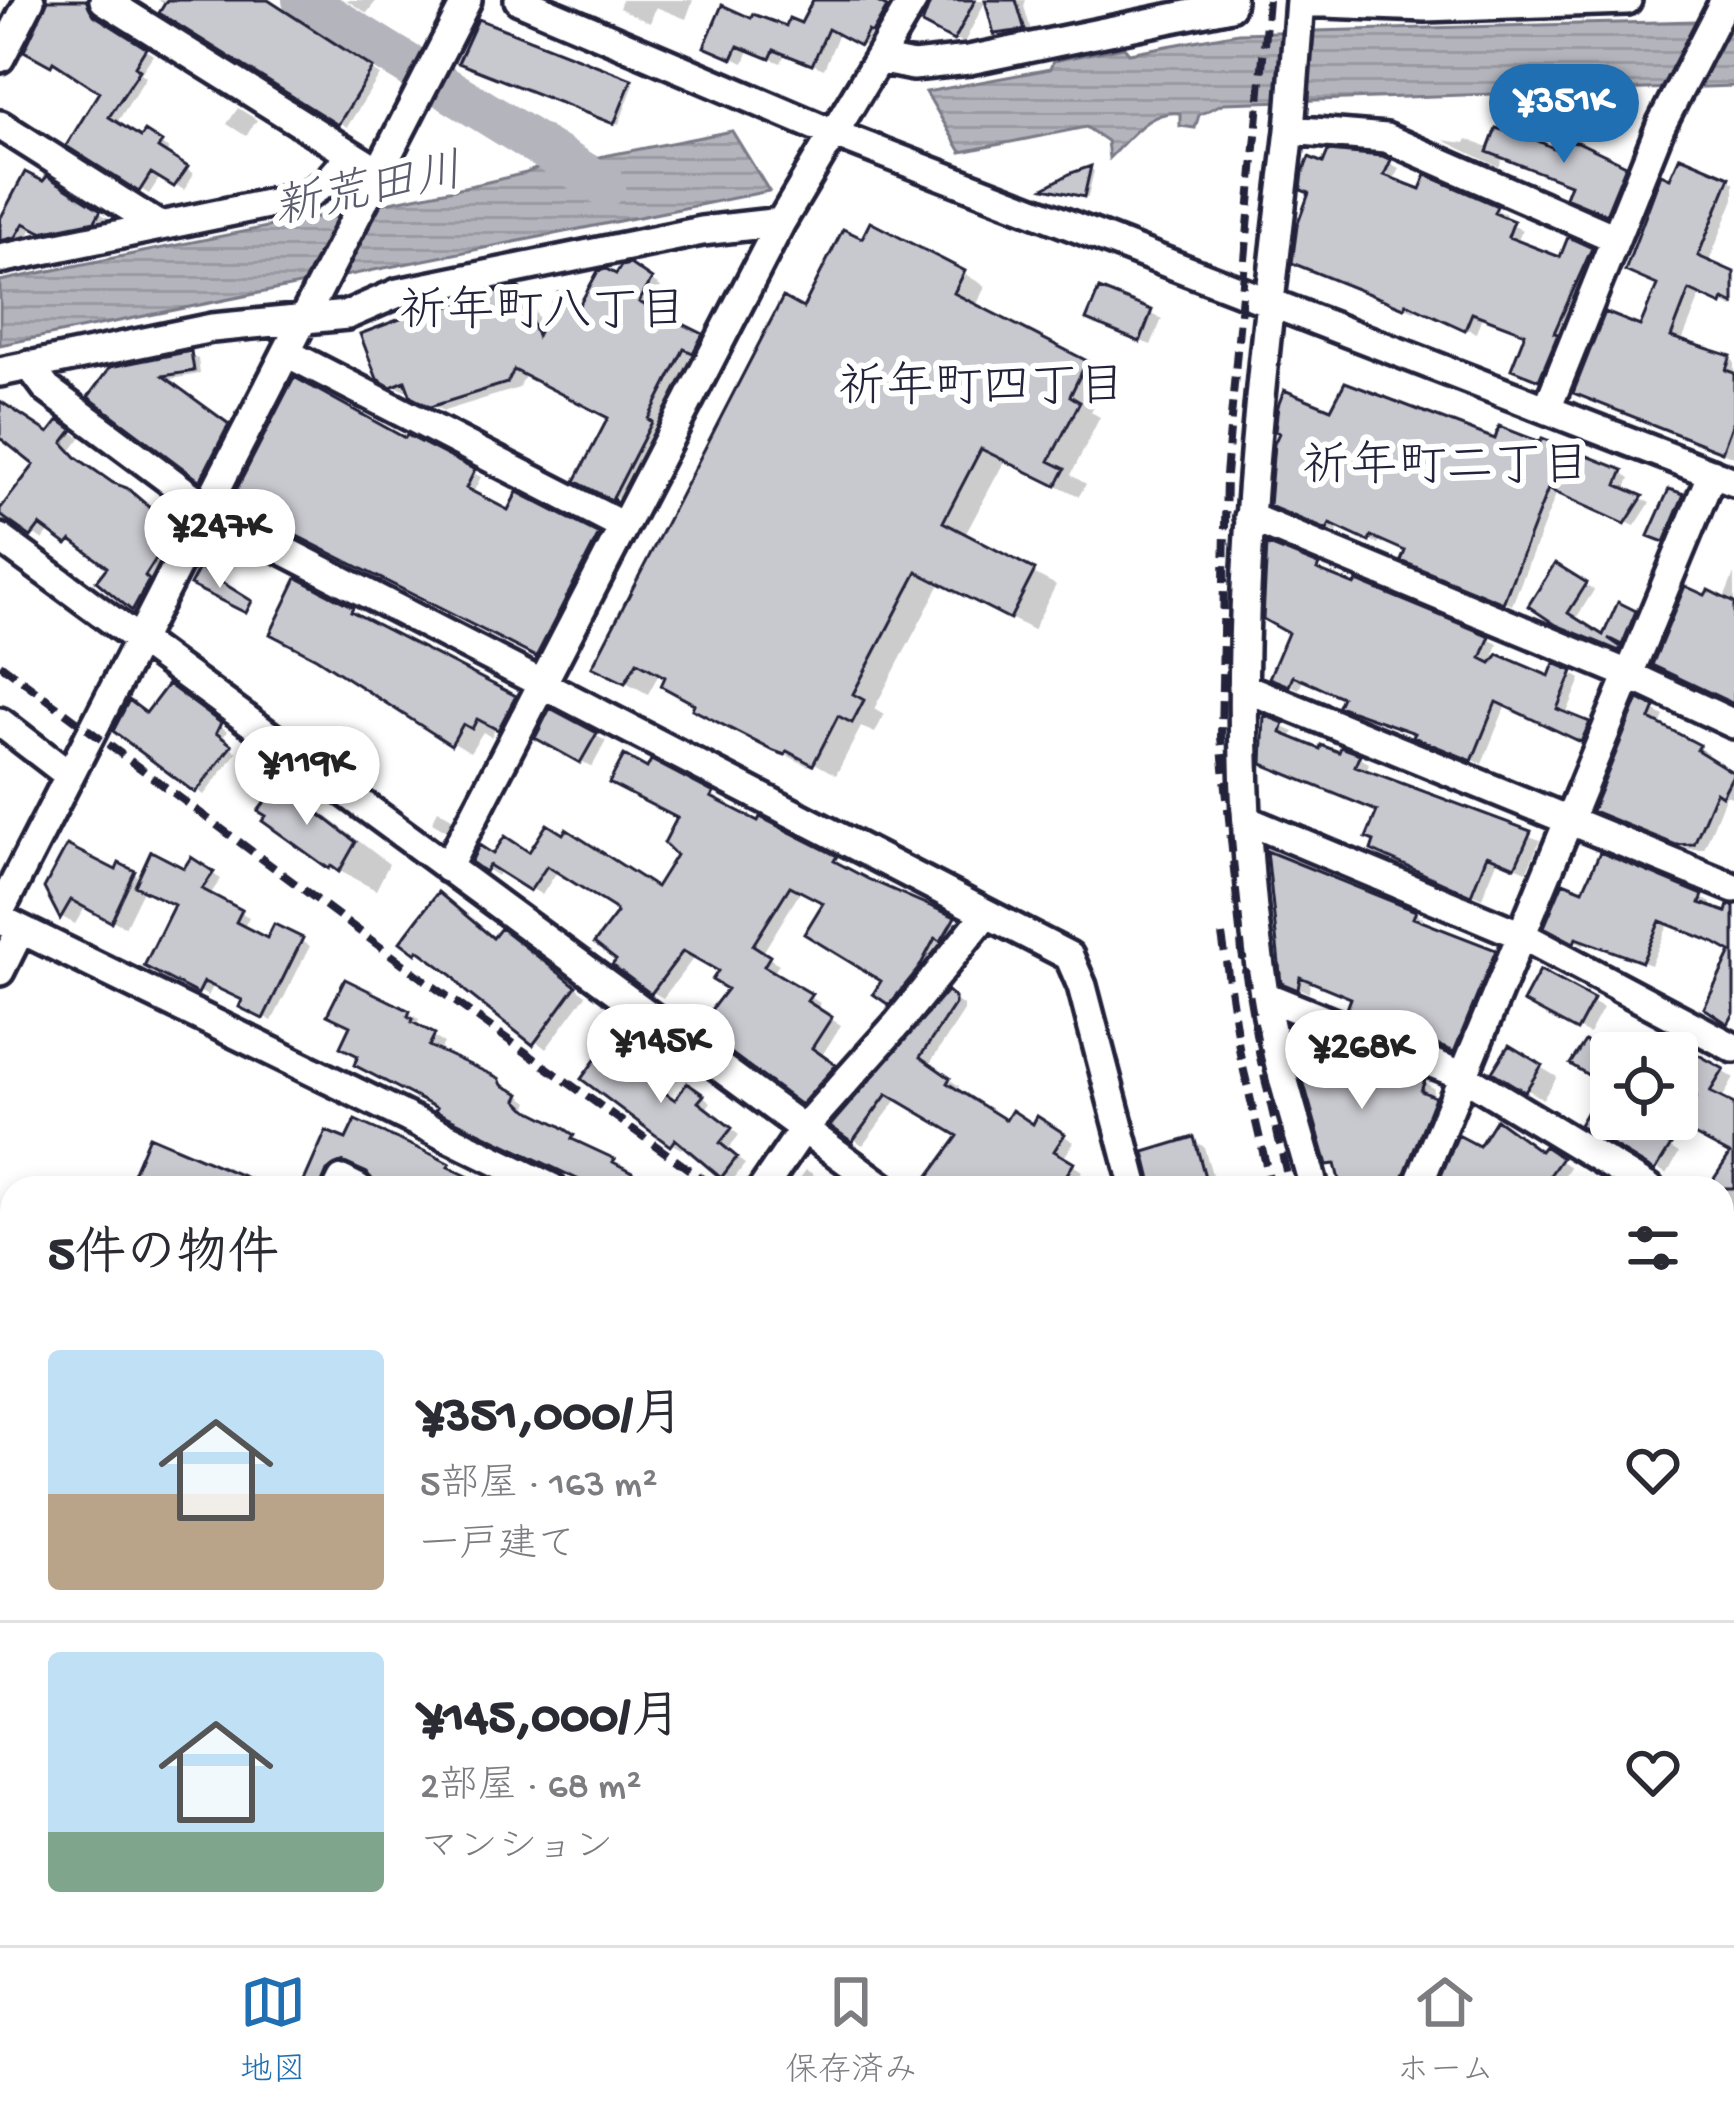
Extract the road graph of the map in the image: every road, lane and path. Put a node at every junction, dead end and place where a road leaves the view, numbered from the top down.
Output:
1 (30, 0) edge
2 (104, 0) edge
3 (466, 0) edge
4 (518, 0) edge
5 (914, 0) edge
6 (1231, 0) edge
7 (1627, 0) edge
8 (1725, 1) edge
9 (1428, 4) edge
10 (1300, 6) edge
11 (0, 58) edge
12 (878, 59) junction
13 (0, 125) edge
14 (1290, 130) junction
15 (832, 133) junction
16 (350, 156) junction
17 (380, 174) junction
18 (782, 222) junction
19 (159, 226) junction
20 (1615, 238) junction
21 (0, 260) edge
22 (1270, 300) junction
23 (308, 310) junction
24 (287, 352) junction
25 (29, 365) junction
26 (0, 372) edge
27 (1547, 409) junction
28 (1723, 478) edge
29 (207, 510) junction
30 (1249, 517) junction
31 (623, 526) junction
32 (0, 538) edge
33 (140, 642) junction
34 (1629, 675) junction
35 (543, 684) junction
36 (1243, 687) junction
37 (0, 722) edge
38 (1734, 724) edge
39 (70, 776) junction
40 (1246, 820) junction
41 (1568, 820) junction
42 (447, 868) junction
43 (1734, 888) edge
44 (986, 914) junction
45 (7, 920) edge
46 (1521, 934) junction
47 (0, 971) edge
48 (1264, 996) junction
49 (1734, 1048) edge
50 (1463, 1076) junction
51 (804, 1128) junction
52 (528, 1176) edge
53 (771, 1176) edge
54 (868, 1176) edge
55 (1133, 1176) edge
56 (1311, 1176) edge
57 (1422, 1176) edge
58 (1628, 1176) edge

1 - 11 street
2 - 16 street
3 - 17 street
4 - 15 street
5 - 12 street
6 - 12 street
7 - 9 street
8 - 20 street
9 - 10 street
10 - 14 street
12 - 15 street
13 - 19 street
14 - 20 street
14 - 22 street
15 - 18 street
15 - 22 street
16 - 17 street
16 - 19 street
17 - 23 street
18 - 23 street
18 - 31 street
19 - 21 street
20 - 27 street
22 - 27 street
22 - 30 street
23 - 24 street
23 - 25 street
24 - 29 street
24 - 31 street
25 - 26 street
25 - 29 street
27 - 28 street
28 - 34 street
29 - 33 street
29 - 35 street
30 - 34 street
30 - 36 street
31 - 35 street
32 - 33 street
33 - 39 street
33 - 42 street
34 - 38 street
34 - 41 street
35 - 42 street
35 - 44 street
36 - 40 street
36 - 41 street
37 - 39 street
39 - 45 street
40 - 46 street
40 - 48 street
41 - 43 street
41 - 46 street
42 - 51 street
44 - 51 street
44 - 55 street
45 - 47 street
45 - 52 street
46 - 49 street
46 - 50 street
48 - 50 street
48 - 56 street
50 - 57 street
50 - 58 street
51 - 53 street
51 - 54 street

